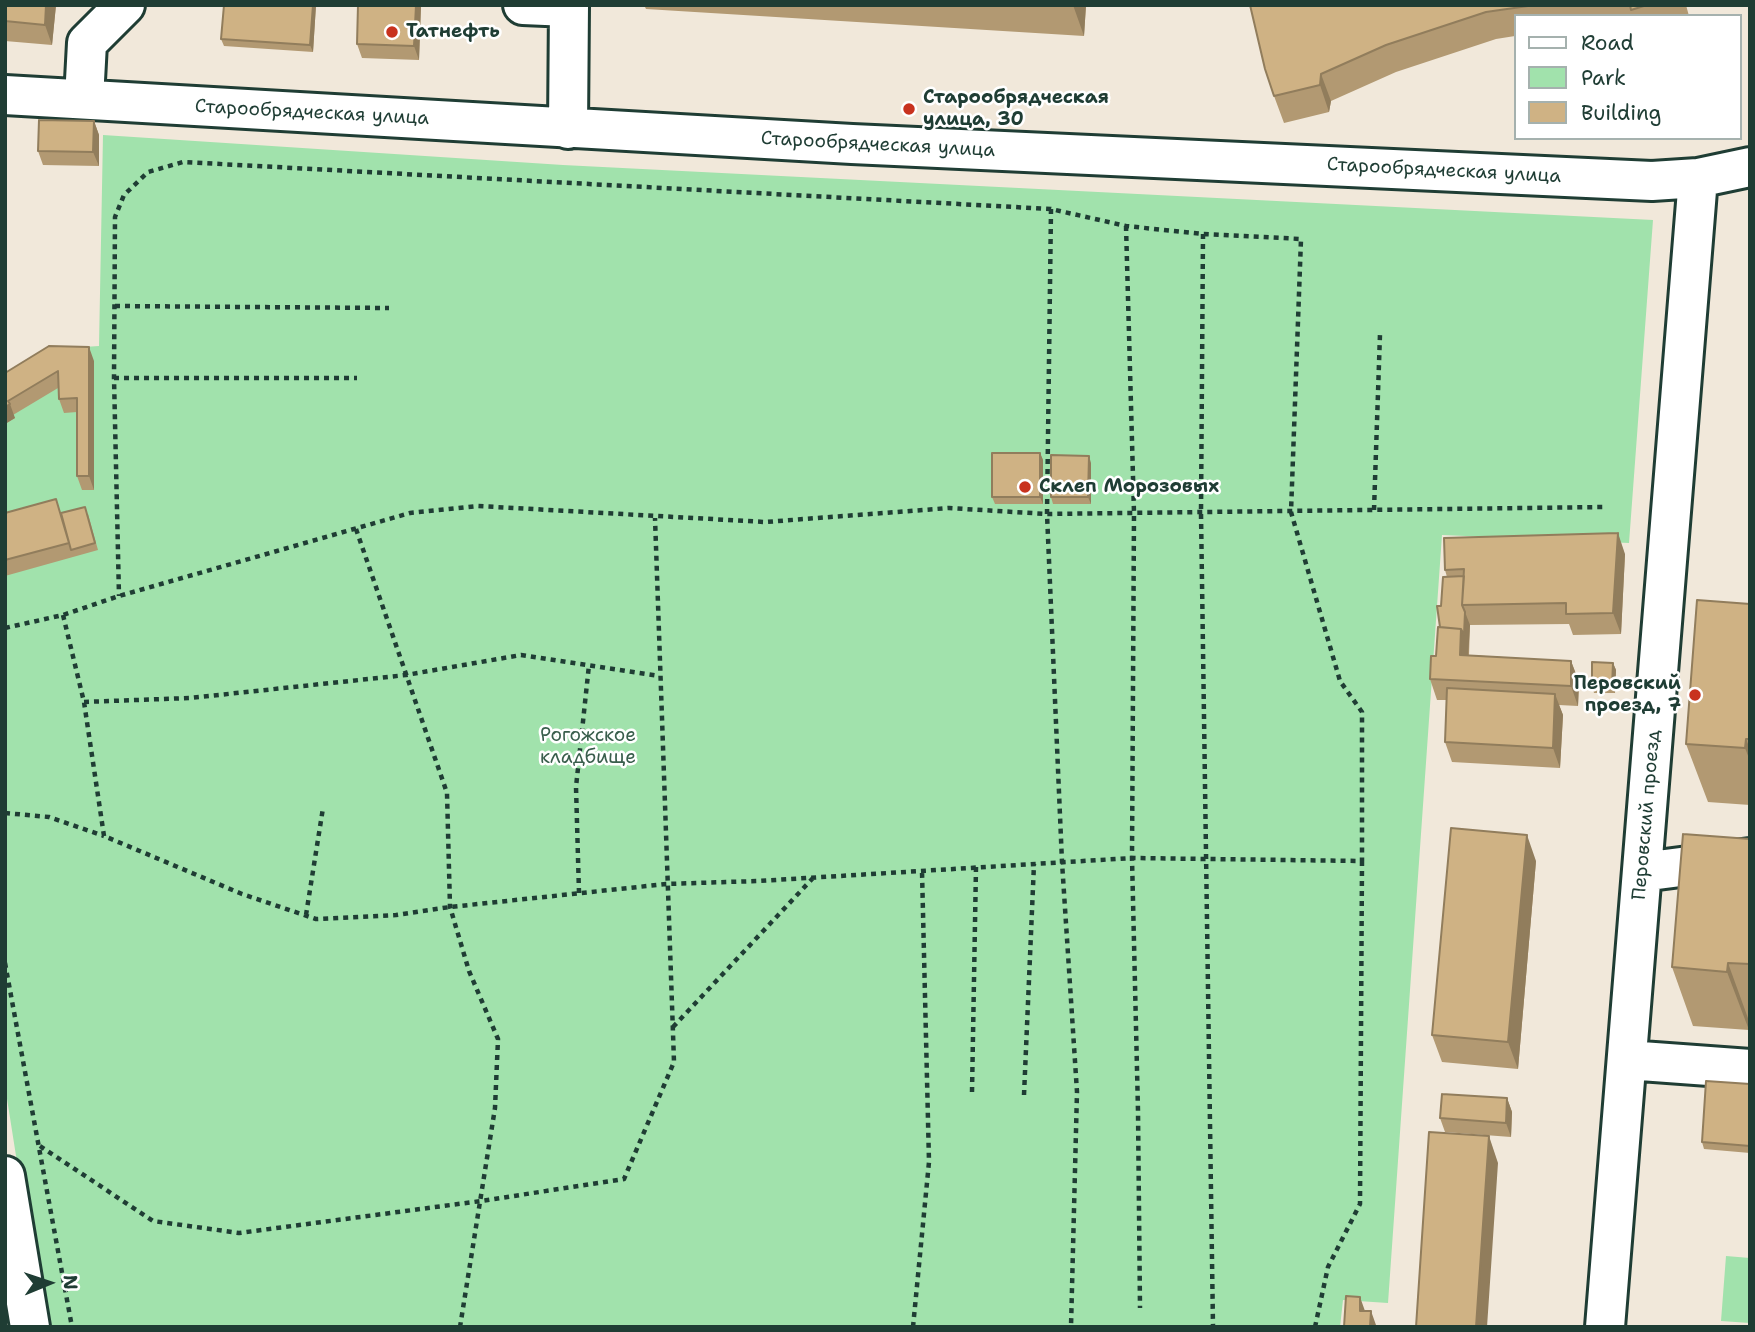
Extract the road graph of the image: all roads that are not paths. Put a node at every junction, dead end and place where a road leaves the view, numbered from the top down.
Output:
1 (125, 5) edge
2 (523, 5) edge
3 (569, 6) edge
4 (5, 95) edge
5 (84, 99) junction
6 (568, 129) junction
7 (1750, 167) edge
8 (1698, 178) junction
9 (1661, 647) junction
10 (1699, 649) edge
11 (1750, 858) edge
12 (1642, 872) junction
13 (1626, 1060) junction
14 (1750, 1069) edge
15 (5, 1176) edge
16 (30, 1327) edge
17 (1605, 1327) edge

1 - 5 street
2 - 3 street
3 - 6 street
4 - 5 street, Старообрядческая улица
5 - 6 street, Старообрядческая улица
6 - 8 street, Старообрядческая улица
7 - 8 street, Старообрядческая улица
8 - 9 street, Перовский проезд
9 - 10 street
9 - 12 street, Перовский проезд
11 - 12 street
12 - 13 street, Перовский проезд
13 - 14 street
13 - 17 street, Перовский проезд
15 - 16 street

